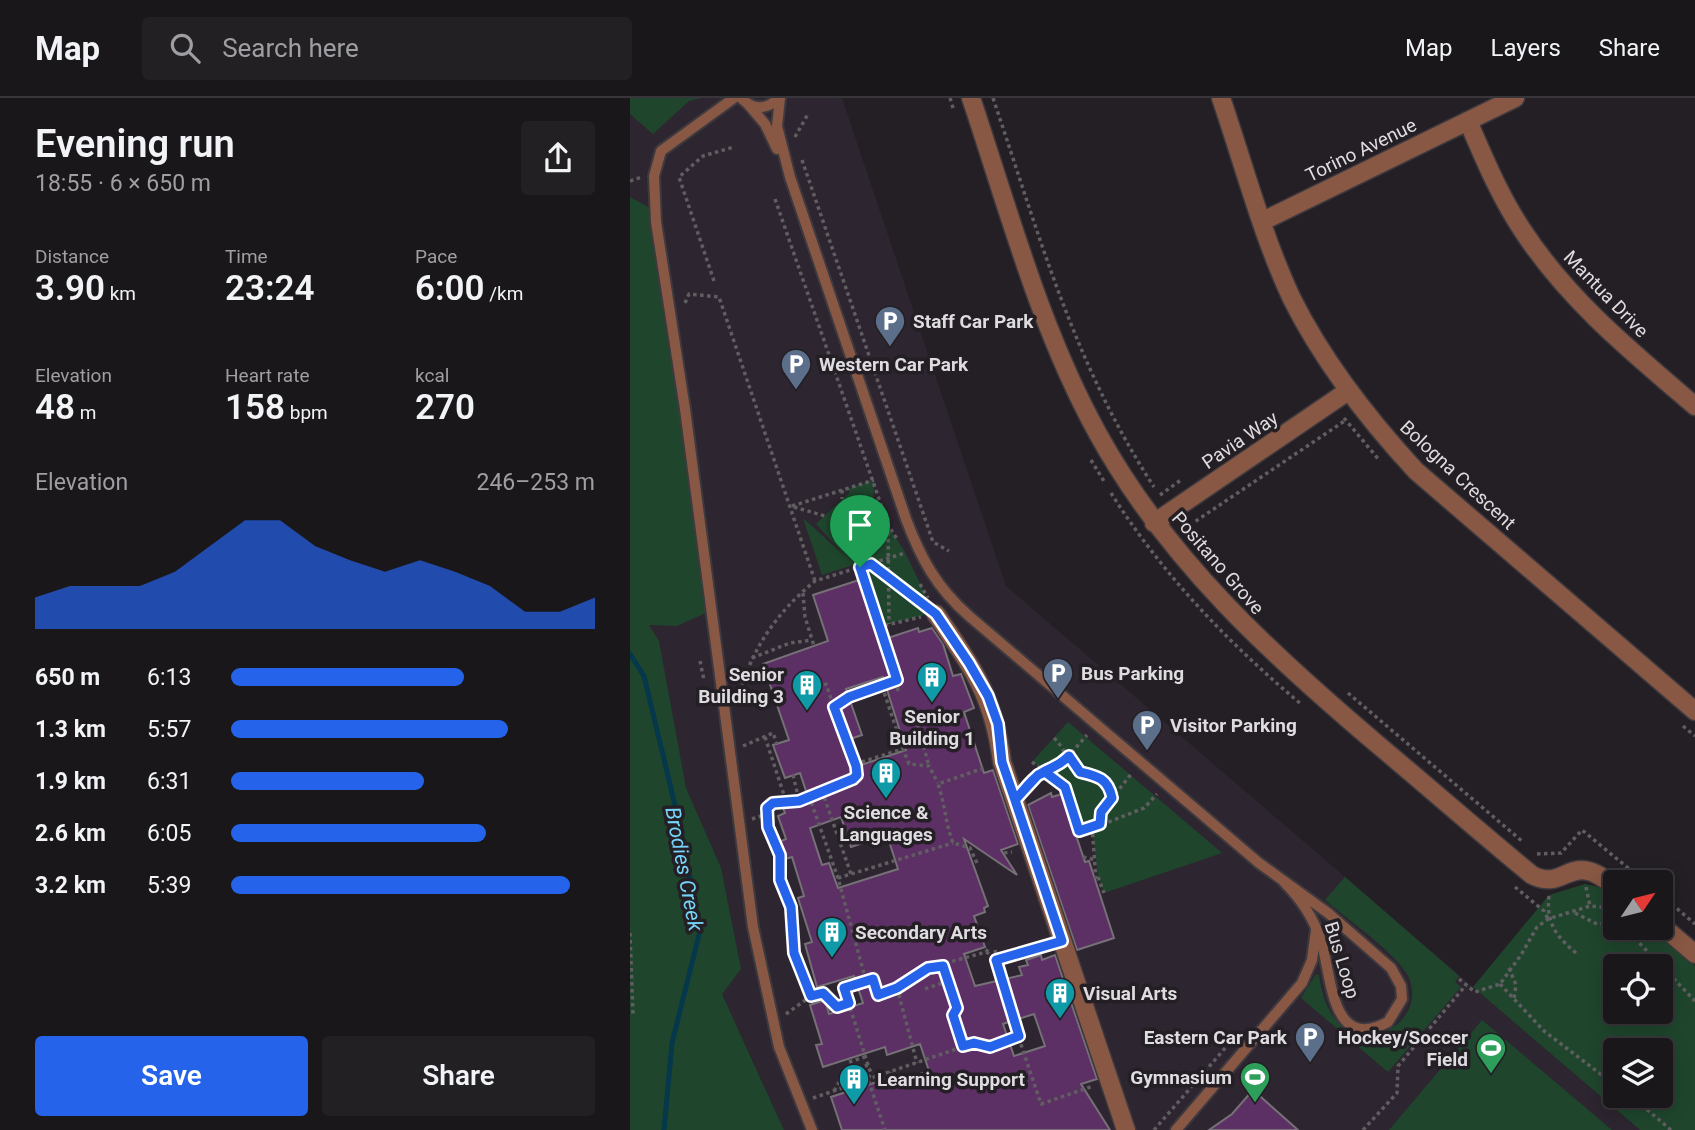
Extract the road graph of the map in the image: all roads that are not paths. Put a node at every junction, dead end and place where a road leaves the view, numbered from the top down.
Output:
1 (734, 98) edge
2 (779, 98) edge
3 (971, 98) edge
4 (1221, 98) edge
5 (1515, 98) edge
6 (745, 101) edge
7 (1468, 121) junction
8 (791, 182) junction
9 (1262, 220) junction
10 (1348, 391) junction
11 (1695, 406) edge
12 (1154, 523) junction
13 (936, 614) road end
14 (1695, 711) edge
15 (1603, 878) edge
16 (1284, 882) junction
17 (1316, 928) junction
18 (1673, 935) edge
19 (1695, 954) edge
20 (812, 1130) edge
21 (1126, 1130) edge
22 (1176, 1130) edge

1 - 20 lane
2 - 6 lane
2 - 8 lane
3 - 12 street, Positano Grove
4 - 9 street, Bologna Crescent
5 - 7 street, Torino Avenue
6 - 8 lane
7 - 9 street, Torino Avenue
7 - 11 street, Mantua Drive
8 - 16 lane
9 - 10 street, Bologna Crescent
10 - 12 street, Pavia Way
10 - 14 street, Bologna Crescent
12 - 15 street, Positano Grove
13 - 21 street
16 - 17 lane, Bus Loop
16 - 17 lane, Bus Loop
17 - 22 lane
18 - 19 street

